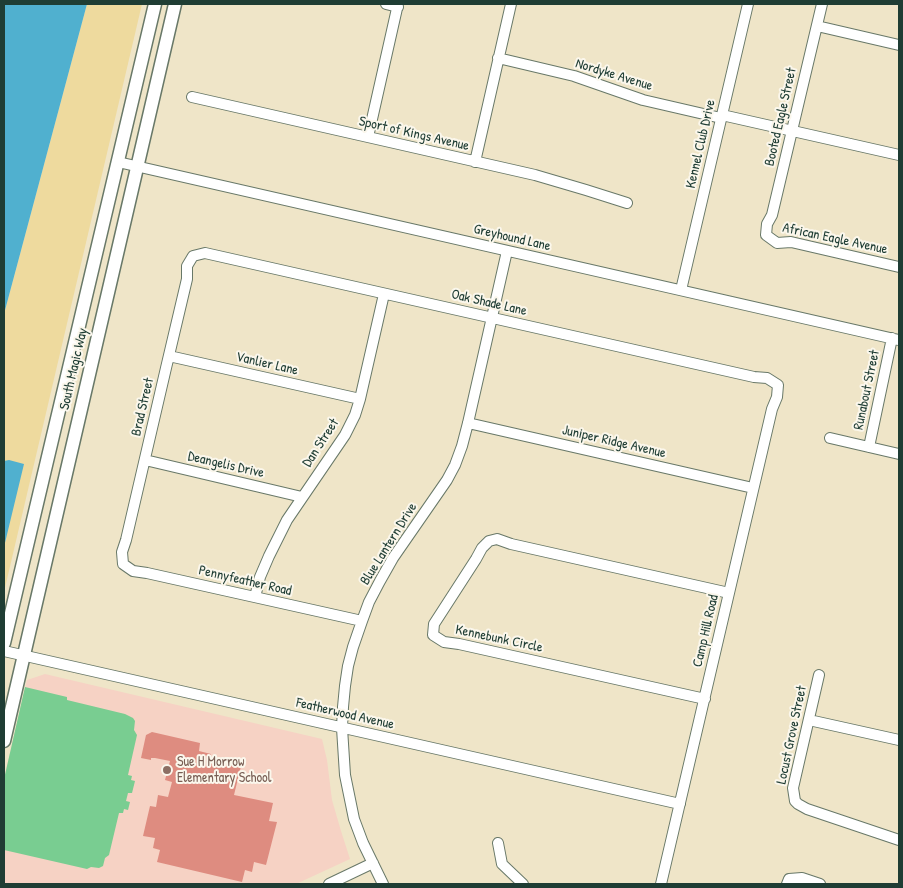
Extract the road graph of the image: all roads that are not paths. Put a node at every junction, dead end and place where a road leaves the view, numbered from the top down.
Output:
1 (155, 4) edge
2 (175, 4) edge
3 (386, 4) edge
4 (511, 4) edge
5 (748, 4) edge
6 (822, 4) edge
7 (398, 5) edge
8 (816, 26) junction
9 (899, 45) edge
10 (498, 58) junction
11 (192, 97) dead end
12 (722, 116) junction
13 (792, 130) junction
14 (368, 137) junction
15 (899, 155) edge
16 (118, 162) junction
17 (475, 162) junction
18 (136, 166) junction
19 (627, 203) dead end
20 (766, 235) joint
21 (507, 251) junction
22 (193, 256) joint
23 (899, 267) edge
24 (682, 290) junction
25 (384, 294) junction
26 (492, 318) junction
27 (896, 339) edge
28 (169, 356) junction
29 (778, 384) joint
30 (360, 399) junction
31 (468, 423) junction
32 (830, 438) dead end
33 (869, 447) junction
34 (899, 454) edge
35 (145, 460) junction
36 (754, 488) junction
37 (302, 497) junction
38 (123, 564) joint
39 (729, 594) junction
40 (255, 597) junction
41 (362, 621) junction
42 (4, 643) edge
43 (4, 651) edge
44 (24, 656) junction
45 (819, 675) dead end
46 (705, 699) junction
47 (809, 720) junction
48 (342, 728) junction
49 (899, 740) edge
50 (4, 741) edge
51 (680, 804) junction
52 (899, 840) edge
53 (498, 843) dead end
54 (372, 863) junction
55 (329, 884) edge
56 (383, 884) edge
57 (523, 884) edge
58 (662, 884) edge
59 (786, 884) edge
60 (820, 884) edge

1 - 16 street, South Magic Way
2 - 18 street, South Magic Way
3 - 7 street
4 - 10 street
5 - 12 street, Kennel Club Drive
6 - 8 street, Booted Eagle Street
7 - 14 street
8 - 9 street
8 - 13 street, Booted Eagle Street
10 - 12 street, Nordyke Avenue
10 - 17 street
11 - 14 street, Sport of Kings Avenue
12 - 13 street, Nordyke Avenue
12 - 24 street, Kennel Club Drive
13 - 15 street, Nordyke Avenue
13 - 20 street, Booted Eagle Street
14 - 17 street, Sport of Kings Avenue
16 - 18 street, Greyhound Lane
16 - 42 street, South Magic Way
17 - 19 street, Sport of Kings Avenue
18 - 21 street, Greyhound Lane
18 - 44 street, South Magic Way
20 - 23 street, African Eagle Avenue
21 - 24 street, Greyhound Lane
21 - 26 street, Blue Lantern Drive
22 - 25 street, Oak Shade Lane
22 - 28 street, Brad Street
24 - 27 street, Greyhound Lane
25 - 26 street, Oak Shade Lane
25 - 30 street, Dan Street
26 - 29 street, Oak Shade Lane
26 - 31 street, Blue Lantern Drive
27 - 33 street, Runabout Street
28 - 30 street, Vanlier Lane
28 - 35 street, Brad Street
29 - 36 street, Camp Hill Road
30 - 37 street, Dan Street
31 - 36 street, Juniper Ridge Avenue
31 - 41 street, Blue Lantern Drive
32 - 33 street
33 - 34 street
35 - 37 street, Deangelis Drive
35 - 38 street, Brad Street
36 - 39 street, Camp Hill Road
37 - 40 street, Dan Street
38 - 40 street, Pennyfeather Road
39 - 46 street, Camp Hill Road
39 - 46 street, Kennebunk Circle
40 - 41 street, Pennyfeather Road
41 - 48 street, Blue Lantern Drive
43 - 44 street, Featherwood Avenue
44 - 48 street, Featherwood Avenue
44 - 50 street, South Magic Way
45 - 47 street, Locust Grove Street
46 - 51 street, Camp Hill Road
47 - 49 street
47 - 52 street, Locust Grove Street
48 - 51 street, Featherwood Avenue
48 - 54 street, Blue Lantern Drive
51 - 58 street, Camp Hill Road
53 - 57 street
54 - 55 street
54 - 56 street, Blue Lantern Drive
59 - 60 street

